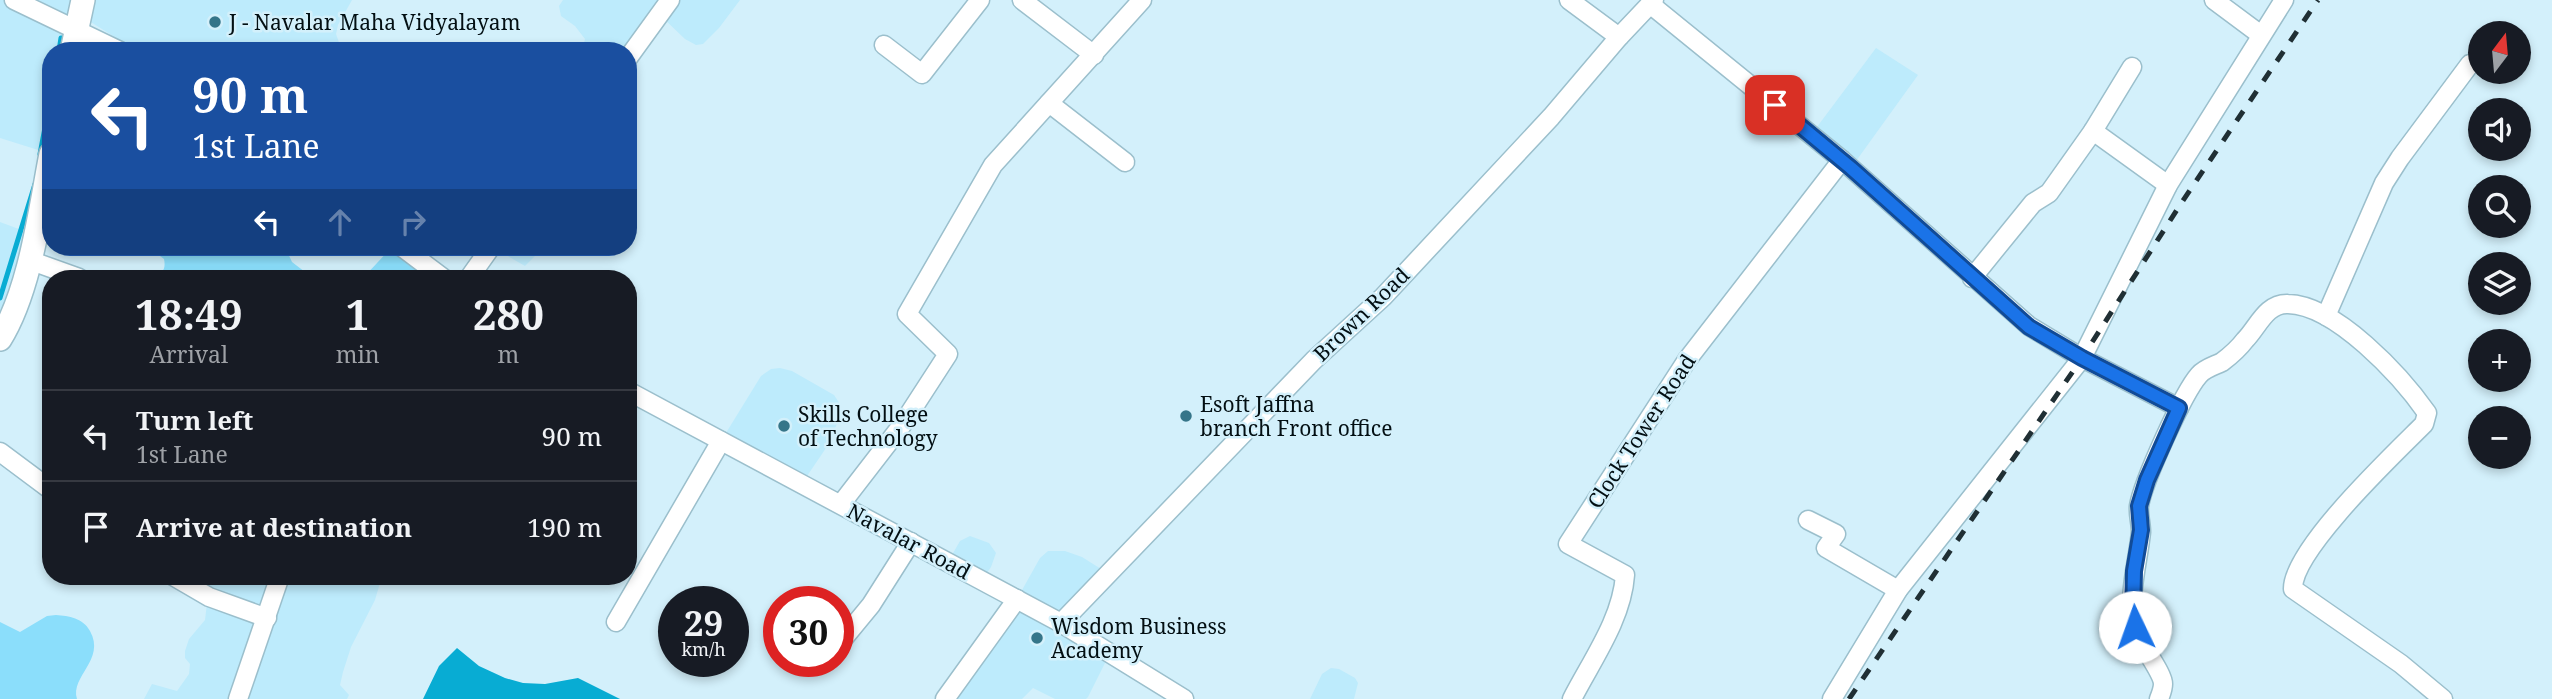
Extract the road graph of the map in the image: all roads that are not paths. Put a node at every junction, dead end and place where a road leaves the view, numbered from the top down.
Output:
1 (14, 0) edge
2 (83, 0) edge
3 (670, 0) edge
4 (980, 0) edge
5 (1022, 0) edge
6 (1142, 0) edge
7 (1569, 0) edge
8 (2214, 0) edge
9 (2284, 0) edge
10 (1652, 2) edge
11 (2261, 34) junction
12 (1619, 37) junction
13 (74, 40) edge
14 (884, 45) dead end
15 (637, 46) edge
16 (1094, 55) junction
17 (2132, 67) dead end
18 (2468, 67) edge
19 (1049, 103) junction
20 (2093, 131) junction
21 (1842, 160) junction
22 (1125, 162) dead end
23 (2168, 185) junction
24 (42, 198) edge
25 (414, 256) edge
26 (29, 260) junction
27 (57, 270) edge
28 (432, 270) edge
29 (1972, 278) junction
30 (2326, 316) junction
31 (0, 339) edge
32 (2082, 358) junction
33 (637, 396) edge
34 (2179, 408) junction
35 (721, 441) junction
36 (0, 452) edge
37 (42, 483) edge
38 (841, 504) junction
39 (1808, 520) dead end
40 (911, 542) junction
41 (188, 585) edge
42 (277, 585) edge
43 (1898, 590) junction
44 (1017, 599) junction
45 (267, 618) junction
46 (617, 622) dead end
47 (1061, 623) junction
48 (854, 626) edge
49 (1173, 696) edge
50 (238, 699) edge
51 (945, 699) edge
52 (1572, 699) edge
53 (1832, 699) edge
54 (2159, 699) edge
55 (2443, 699) edge

1 - 13 street
2 - 13 main road
3 - 15 street
4 - 14 street
5 - 16 street
6 - 16 street
7 - 12 street
8 - 11 street
9 - 11 street
10 - 12 street, Brown Road
10 - 21 street
11 - 23 street
12 - 47 street, Brown Road
16 - 19 street
17 - 20 street
18 - 30 street
19 - 22 street
19 - 38 street
20 - 23 street
20 - 29 street
21 - 29 street
21 - 52 street, Clock Tower Road
23 - 32 street
24 - 26 main road
25 - 28 street
26 - 27 street
26 - 31 main road
29 - 32 street
30 - 34 street
30 - 55 street
32 - 34 street
32 - 43 street
33 - 35 street, Navalar Road
34 - 54 street
35 - 38 street, Navalar Road
35 - 46 street
36 - 37 street
38 - 40 street, Navalar Road
39 - 43 street
40 - 44 street, Navalar Road
40 - 48 street
41 - 45 street
42 - 45 street
43 - 53 street
44 - 47 street, Navalar Road
44 - 51 street
45 - 50 street
47 - 49 street, Navalar Road

